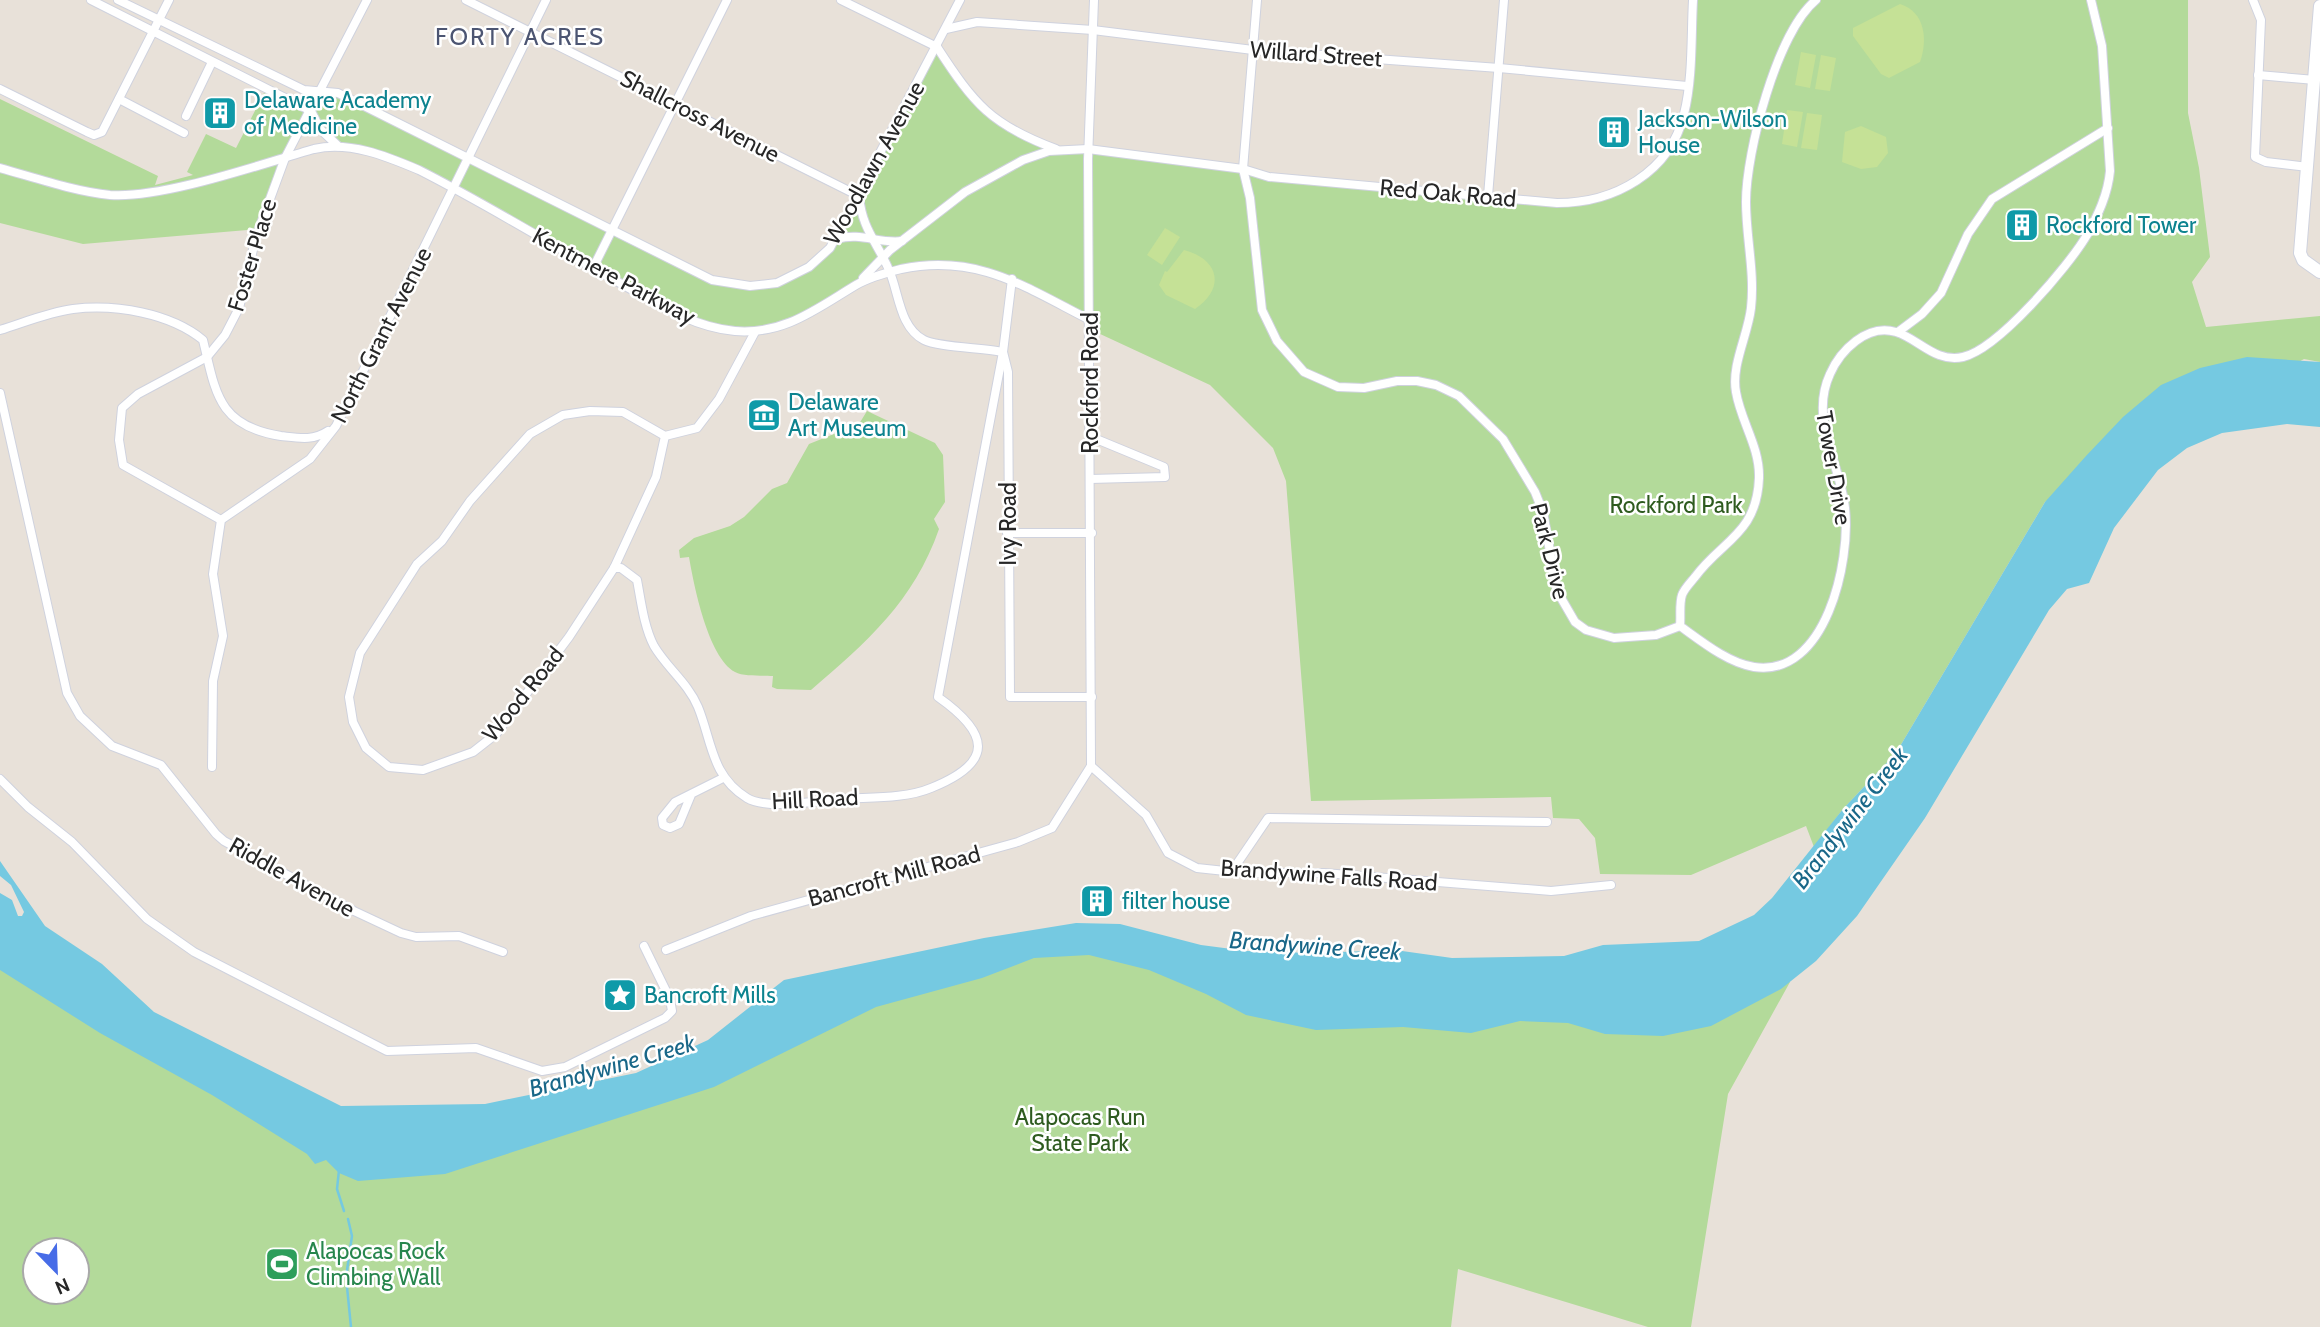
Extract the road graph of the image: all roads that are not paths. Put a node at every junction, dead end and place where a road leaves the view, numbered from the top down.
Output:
1 (91, 0) edge
2 (118, 0) edge
3 (169, 0) edge
4 (368, 0) edge
5 (466, 0) edge
6 (546, 0) edge
7 (727, 0) edge
8 (841, 0) edge
9 (960, 0) edge
10 (1094, 0) edge
11 (1257, 0) edge
12 (1504, 0) edge
13 (1693, 0) edge
14 (1816, 0) edge
15 (2091, 0) edge
16 (2253, 0) edge
17 (2320, 6) edge
18 (159, 20) junction
19 (946, 29) junction
20 (1093, 30) junction
21 (153, 32) junction
22 (530, 32) junction
23 (937, 47) junction
24 (1253, 50) junction
25 (212, 62) junction
26 (1499, 68) junction
27 (2258, 75) junction
28 (2315, 80) junction
29 (1687, 86) junction
30 (0, 89) edge
31 (322, 91) junction
32 (119, 99) junction
33 (675, 103) junction
34 (311, 111) junction
35 (186, 116) dead end
36 (2109, 128) junction
37 (184, 134) dead end
38 (338, 146) junction
39 (1088, 149) junction
40 (1059, 150) junction
41 (285, 158) junction
42 (469, 158) junction
43 (2308, 167) junction
44 (0, 169) edge
45 (1243, 169) junction
46 (455, 188) junction
47 (1488, 196) junction
48 (859, 197) junction
49 (612, 230) junction
50 (869, 237) junction
51 (837, 239) junction
52 (902, 241) junction
53 (883, 257) junction
54 (593, 268) junction
55 (890, 272) junction
56 (2320, 272) edge
57 (712, 279) joint
58 (1012, 279) junction
59 (855, 286) junction
60 (1090, 320) junction
61 (0, 330) edge
62 (755, 332) junction
63 (1898, 332) junction
64 (1003, 352) junction
65 (207, 357) junction
66 (0, 393) edge
67 (336, 426) junction
68 (665, 436) junction
69 (1089, 436) junction
70 (1090, 479) junction
71 (221, 520) junction
72 (1007, 533) junction
73 (1092, 533) junction
74 (614, 568) junction
75 (1680, 626) junction
76 (1092, 697) junction
77 (1091, 766) junction
78 (212, 767) dead end
79 (723, 778) junction
80 (0, 779) edge
81 (691, 795) dead end
82 (1547, 822) dead end
83 (1232, 871) junction
84 (1611, 885) dead end
85 (644, 946) dead end
86 (666, 950) dead end
87 (503, 952) dead end

1 - 21 street
2 - 18 street, Kentmere Parkway
3 - 18 street
4 - 31 street, Foster Place
5 - 22 street, Shallcross Avenue
6 - 22 street, North Grant Avenue
7 - 33 street
8 - 23 street
9 - 19 street, Woodlawn Avenue
10 - 20 street, Rockford Road
11 - 24 street, Park Drive
12 - 26 street
13 - 29 street, Red Oak Road
14 - 75 street
15 - 36 street
16 - 27 street
17 - 28 street
18 - 21 street
18 - 31 street, Kentmere Parkway
19 - 20 street, Willard Street
19 - 23 street, Woodlawn Avenue
20 - 24 street, Willard Street
20 - 39 street, Rockford Road
21 - 25 street
21 - 32 street
22 - 33 street, Shallcross Avenue
22 - 42 street, North Grant Avenue
23 - 40 street, Red Oak Road
23 - 48 street, Woodlawn Avenue
24 - 26 street, Willard Street
24 - 45 street, Park Drive
25 - 34 street
25 - 35 street
26 - 29 street, Willard Street
26 - 47 street
27 - 28 street
27 - 43 street
28 - 43 street
29 - 47 street, Red Oak Road
30 - 32 street
31 - 34 street, Foster Place
31 - 42 street, Kentmere Parkway
32 - 37 street
33 - 48 street, Shallcross Avenue
33 - 49 street
34 - 38 street
34 - 41 street, Foster Place
36 - 63 street
36 - 63 street
38 - 41 street, Kentmere Parkway
38 - 46 street, Kentmere Parkway
39 - 40 street, Red Oak Road
39 - 45 street, Red Oak Road
39 - 60 street, Rockford Road
40 - 52 street, Red Oak Road
41 - 44 street, Kentmere Parkway
41 - 65 street, Foster Place
42 - 46 street, North Grant Avenue
42 - 49 street, Kentmere Parkway
43 - 56 street
45 - 47 street, Red Oak Road
45 - 75 street, Park Drive
46 - 54 street, Kentmere Parkway
46 - 67 street, North Grant Avenue
48 - 50 street
48 - 51 street, Woodlawn Avenue
49 - 54 street
49 - 57 street, Kentmere Parkway
50 - 51 street
50 - 52 street
50 - 53 street
51 - 57 street, Woodlawn Avenue
52 - 53 street, Red Oak Road
53 - 55 street
53 - 59 street, Red Oak Road
54 - 62 street, Kentmere Parkway
55 - 58 street, Kentmere Parkway
55 - 59 street, Kentmere Parkway
55 - 64 street
58 - 60 street, Kentmere Parkway
58 - 64 street
59 - 62 street, Kentmere Parkway
60 - 69 street, Rockford Road
61 - 65 street
62 - 68 street
63 - 75 street, Tower Drive
64 - 72 street, Ivy Road
64 - 79 street, Hill Road
65 - 67 street
65 - 71 street, Foster Place
66 - 87 street, Riddle Avenue
67 - 71 street, North Grant Avenue
68 - 74 street, Wood Road
68 - 74 street, Wood Road
69 - 70 street, Rockford Road
69 - 70 street
70 - 73 street, Rockford Road
71 - 78 street
72 - 73 street
72 - 76 street, Ivy Road
73 - 76 street, Rockford Road
74 - 79 street, Hill Road
76 - 77 street, Rockford Road
77 - 83 street, Brandywine Falls Road
77 - 86 street, Bancroft Mill Road
79 - 81 street
80 - 85 street
82 - 83 street
83 - 84 street, Brandywine Falls Road

